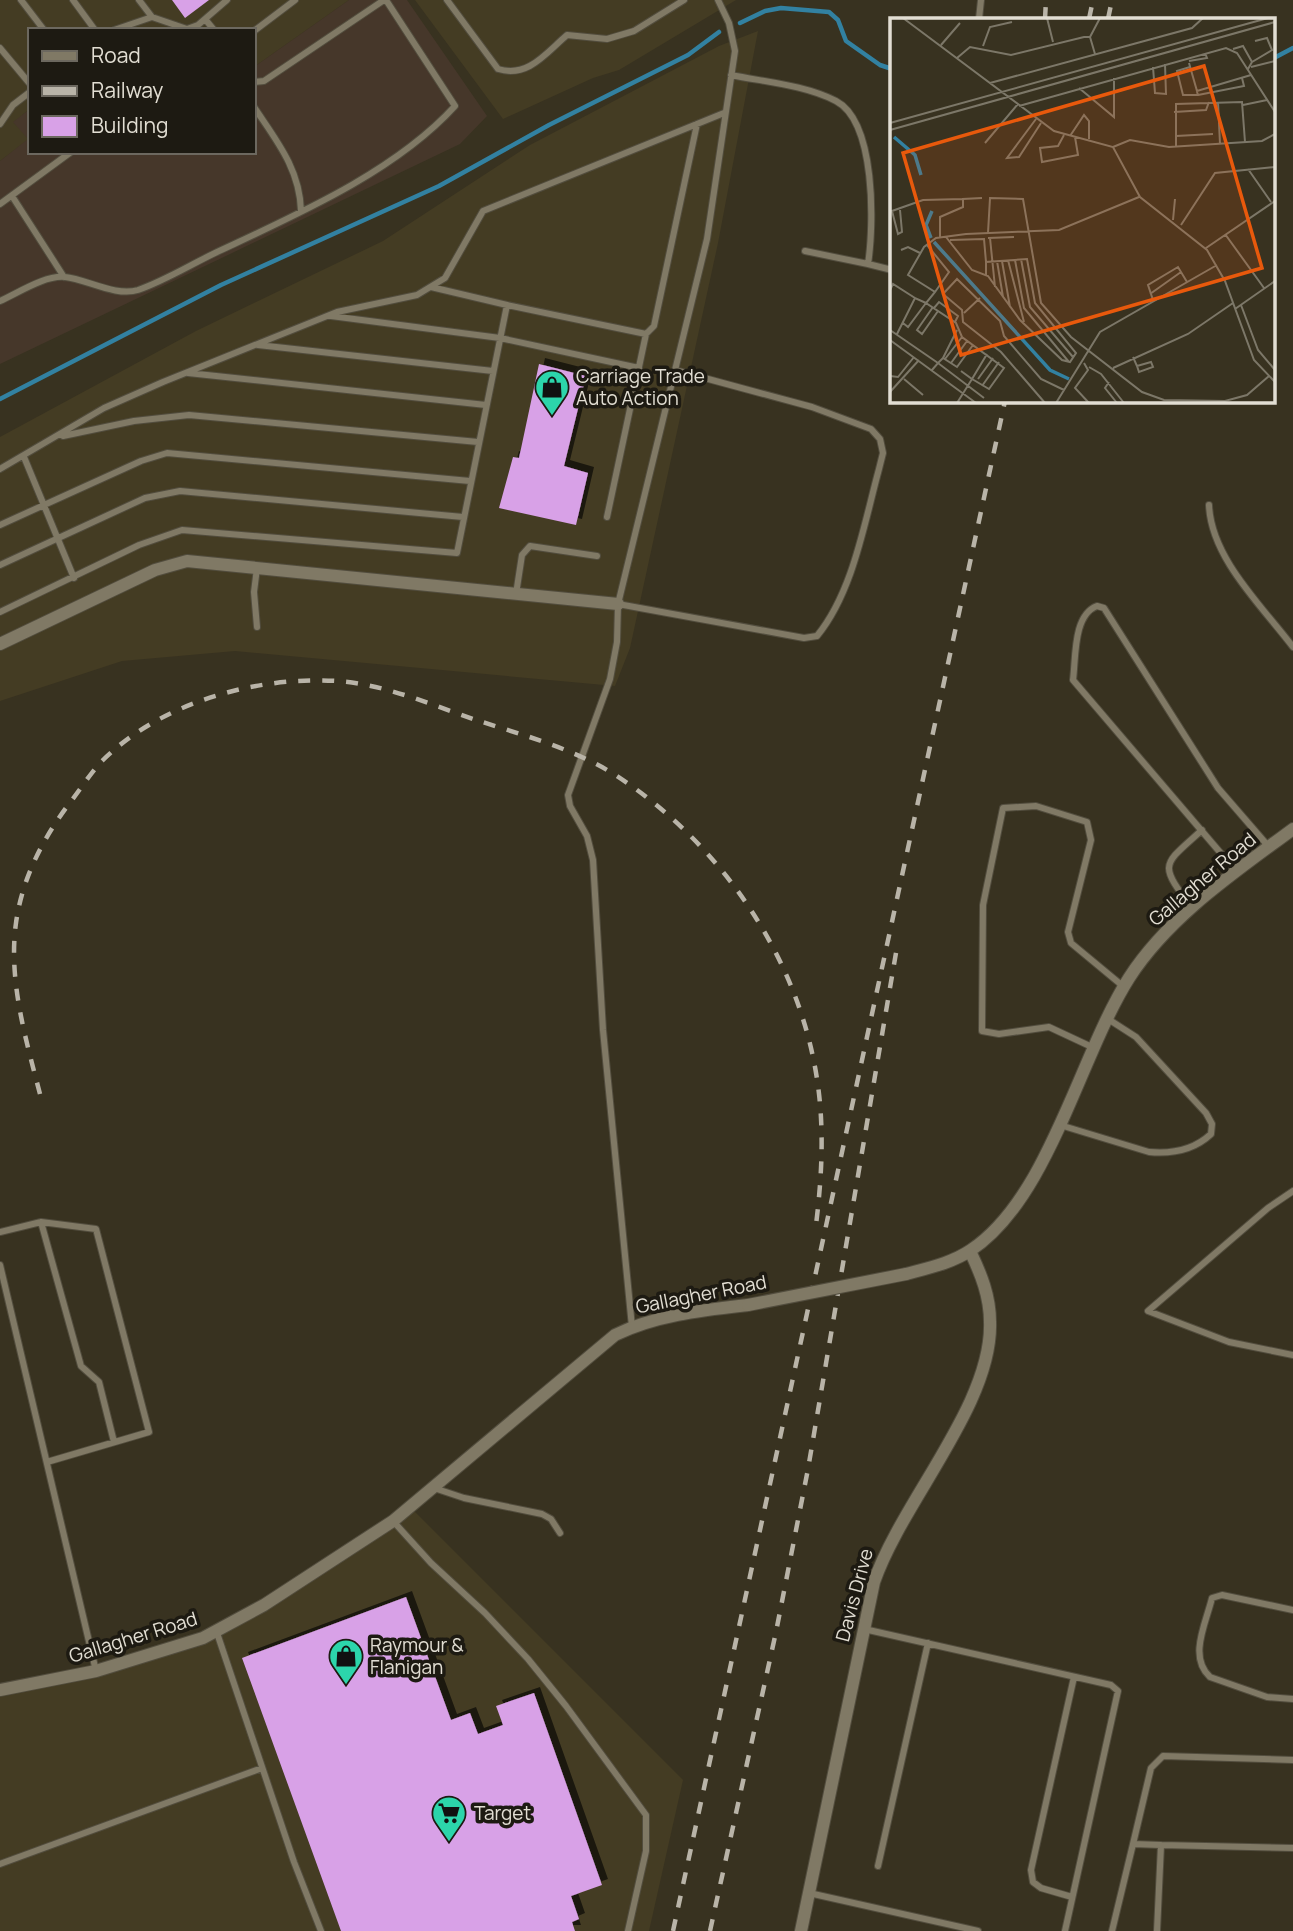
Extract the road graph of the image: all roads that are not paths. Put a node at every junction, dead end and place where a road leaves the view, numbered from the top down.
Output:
1 (21, 0) edge
2 (72, 0) edge
3 (139, 0) edge
4 (227, 0) edge
5 (295, 0) edge
6 (385, 0) edge
7 (447, 0) edge
8 (684, 0) edge
9 (718, 0) edge
10 (981, 0) edge
11 (152, 17) junction
12 (979, 18) edge
13 (205, 19) junction
14 (42, 28) edge
15 (93, 28) edge
16 (120, 28) edge
17 (184, 28) edge
18 (189, 28) edge
19 (212, 28) edge
20 (256, 29) edge
21 (0, 48) edge
22 (731, 75) junction
23 (28, 82) edge
24 (256, 82) edge
25 (28, 94) edge
26 (256, 110) edge
27 (724, 113) junction
28 (0, 124) edge
29 (697, 124) junction
30 (68, 154) edge
31 (12, 196) junction
32 (0, 204) edge
33 (301, 211) junction
34 (806, 251) dead end
35 (867, 264) junction
36 (890, 270) edge
37 (64, 277) junction
38 (431, 287) junction
39 (0, 301) edge
40 (507, 305) junction
41 (329, 315) junction
42 (646, 334) junction
43 (500, 338) junction
44 (256, 345) junction
45 (639, 368) junction
46 (675, 370) junction
47 (493, 371) junction
48 (186, 373) junction
49 (486, 405) junction
50 (58, 437) junction
51 (478, 442) junction
52 (24, 457) junction
53 (0, 469) edge
54 (470, 481) junction
55 (1209, 505) dead end
56 (44, 506) junction
57 (463, 517) junction
58 (607, 517) dead end
59 (0, 525) edge
60 (58, 539) junction
61 (597, 556) dead end
62 (0, 565) edge
63 (257, 568) junction
64 (74, 578) junction
65 (516, 594) junction
66 (618, 604) junction
67 (0, 612) edge
68 (257, 627) dead end
69 (0, 644) edge
70 (1293, 647) edge
71 (1293, 829) edge
72 (1202, 830) junction
73 (1269, 847) junction
74 (1237, 872) junction
75 (1192, 908) junction
76 (1125, 987) junction
77 (1108, 1019) junction
78 (1094, 1048) junction
79 (1059, 1124) junction
80 (1293, 1191) edge
81 (41, 1222) junction
82 (0, 1232) edge
83 (970, 1251) junction
84 (0, 1265) edge
85 (632, 1327) junction
86 (1293, 1355) edge
87 (114, 1442) junction
88 (47, 1462) junction
89 (434, 1488) junction
90 (393, 1521) junction
91 (560, 1533) dead end
92 (1293, 1610) edge
93 (864, 1629) junction
94 (216, 1630) junction
95 (928, 1643) junction
96 (96, 1671) junction
97 (1074, 1676) junction
98 (0, 1690) edge
99 (1293, 1699) edge
100 (1293, 1760) edge
101 (262, 1768) junction
102 (1133, 1844) junction
103 (1161, 1845) junction
104 (1293, 1848) edge
105 (0, 1864) edge
106 (878, 1866) dead end
107 (808, 1893) junction
108 (1072, 1897) junction
109 (321, 1931) edge
110 (628, 1931) edge
111 (801, 1931) edge
112 (978, 1931) edge
113 (1065, 1931) edge
114 (1112, 1931) edge
115 (1157, 1931) edge

1 - 14 lane
2 - 15 lane
3 - 11 lane
4 - 13 lane
5 - 20 lane
6 - 24 lane
6 - 33 lane
7 - 8 lane
9 - 22 lane
10 - 12 lane
11 - 16 lane
11 - 17 lane
13 - 18 lane
13 - 19 lane
21 - 23 lane
22 - 27 lane
22 - 35 lane
25 - 28 lane
26 - 33 lane
27 - 29 lane
27 - 46 lane
29 - 38 lane
29 - 42 lane
30 - 31 lane
31 - 32 lane
31 - 37 lane
33 - 37 lane
34 - 35 lane
35 - 36 lane
37 - 39 lane
38 - 40 lane
38 - 41 lane
40 - 42 lane
40 - 43 lane
41 - 43 lane
41 - 44 lane
42 - 45 lane
43 - 45 lane
43 - 47 lane
44 - 47 lane
44 - 48 lane
45 - 58 lane
46 - 66 lane
46 - 66 lane
47 - 49 lane
48 - 49 lane
48 - 50 lane
49 - 51 lane
50 - 51 lane
50 - 52 lane
51 - 54 lane
52 - 53 lane
52 - 56 lane
54 - 56 lane
54 - 57 lane
55 - 70 lane
56 - 59 lane
56 - 60 lane
57 - 60 lane
57 - 64 lane
60 - 62 lane
60 - 64 lane
61 - 65 lane
63 - 65 street
63 - 68 lane
63 - 69 street
64 - 67 lane
65 - 66 street
66 - 85 lane
71 - 73 street, Gallagher Road
72 - 73 lane
72 - 74 lane
72 - 75 lane
73 - 74 street, Gallagher Road
74 - 75 street, Gallagher Road
75 - 76 street, Gallagher Road
76 - 77 street, Gallagher Road
76 - 78 lane
77 - 78 street, Gallagher Road
77 - 79 lane
78 - 79 street, Gallagher Road
79 - 83 street, Gallagher Road
80 - 86 lane
81 - 82 lane
81 - 87 lane
81 - 87 lane
83 - 85 street, Gallagher Road, bridge
83 - 93 street, Davis Drive
84 - 88 lane
85 - 89 street, Gallagher Road
87 - 88 lane
88 - 96 lane
89 - 90 street, Gallagher Road
89 - 91 lane
90 - 94 street, Gallagher Road
90 - 110 lane
92 - 99 lane
93 - 95 lane
93 - 107 street, Davis Drive
94 - 96 street, Gallagher Road
94 - 101 lane
95 - 97 lane
95 - 106 lane
96 - 98 street, Gallagher Road
97 - 108 lane
97 - 108 lane
100 - 102 lane
101 - 105 lane
101 - 109 lane
102 - 103 lane
102 - 114 lane
103 - 104 lane
103 - 115 lane
107 - 111 street, Davis Drive
107 - 112 lane
108 - 113 lane

